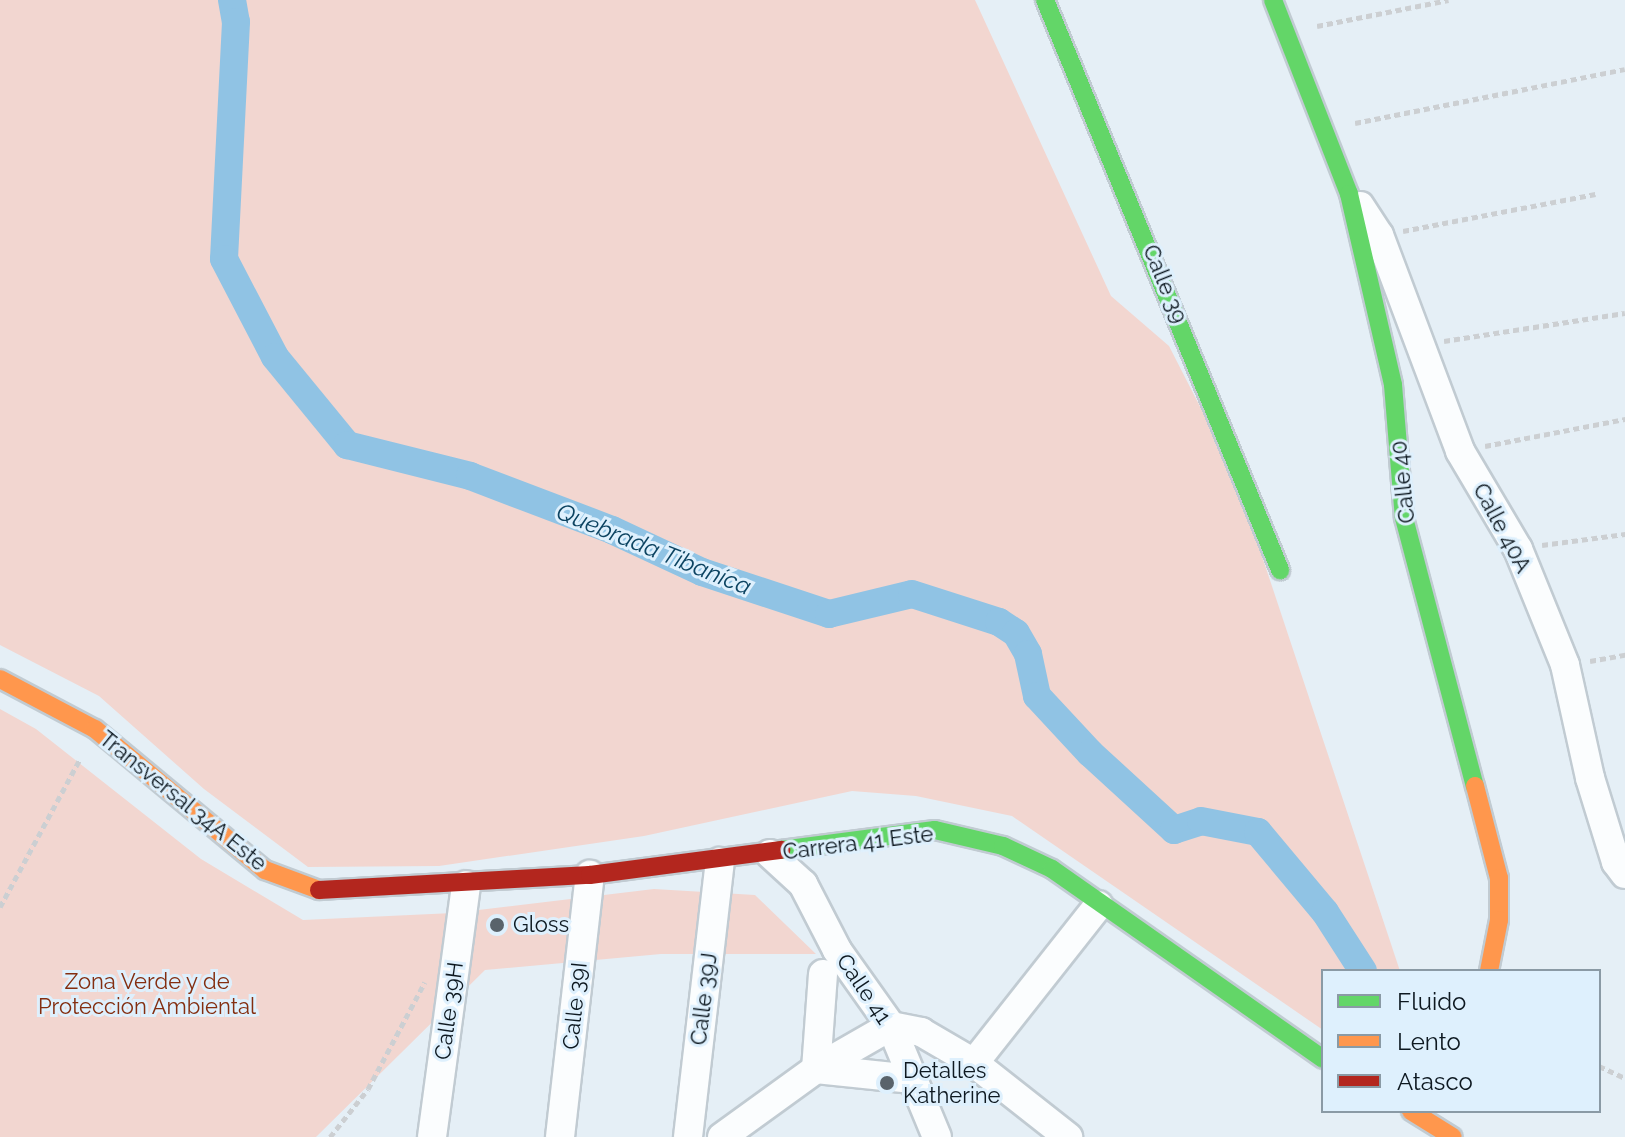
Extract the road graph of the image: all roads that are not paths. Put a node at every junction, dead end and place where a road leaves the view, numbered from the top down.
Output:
1 (1045, 0) edge
2 (1273, 0) edge
3 (1349, 194) junction
4 (1280, 570) dead end
5 (0, 679) edge
6 (770, 854) junction
7 (720, 862) junction
8 (1625, 874) edge
9 (590, 875) junction
10 (466, 885) junction
11 (327, 893) joint
12 (1099, 905) junction
13 (1489, 969) edge
14 (823, 974) dead end
15 (891, 1026) junction
16 (1321, 1058) edge
17 (974, 1063) junction
18 (816, 1069) junction
19 (912, 1079) junction
20 (1416, 1113) edge
21 (1451, 1128) edge
22 (432, 1137) edge
23 (560, 1137) edge
24 (688, 1137) edge
25 (722, 1137) edge
26 (937, 1137) edge
27 (1068, 1137) edge

1 - 4 street, Calle 39
2 - 3 street, Calle 40
3 - 8 street, Calle 40A
3 - 13 street, Calle 40
5 - 11 street, Transversal 34A Este
6 - 7 street, Carrera 41 Este
6 - 12 street, Carrera 41 Este
6 - 15 street, Calle 41
7 - 9 street, Carrera 41 Este
7 - 24 street, Calle 39J
9 - 10 street, Carrera 41 Este
9 - 23 street, Calle 39I
10 - 11 street, Carrera 41 Este
10 - 22 street, Calle 39H
12 - 16 street, Carrera 41 Este
12 - 17 street
14 - 18 street
15 - 17 street
15 - 18 street
15 - 19 street, Calle 41
17 - 27 street
18 - 19 street
18 - 25 street
19 - 26 street, Calle 41
20 - 21 street

